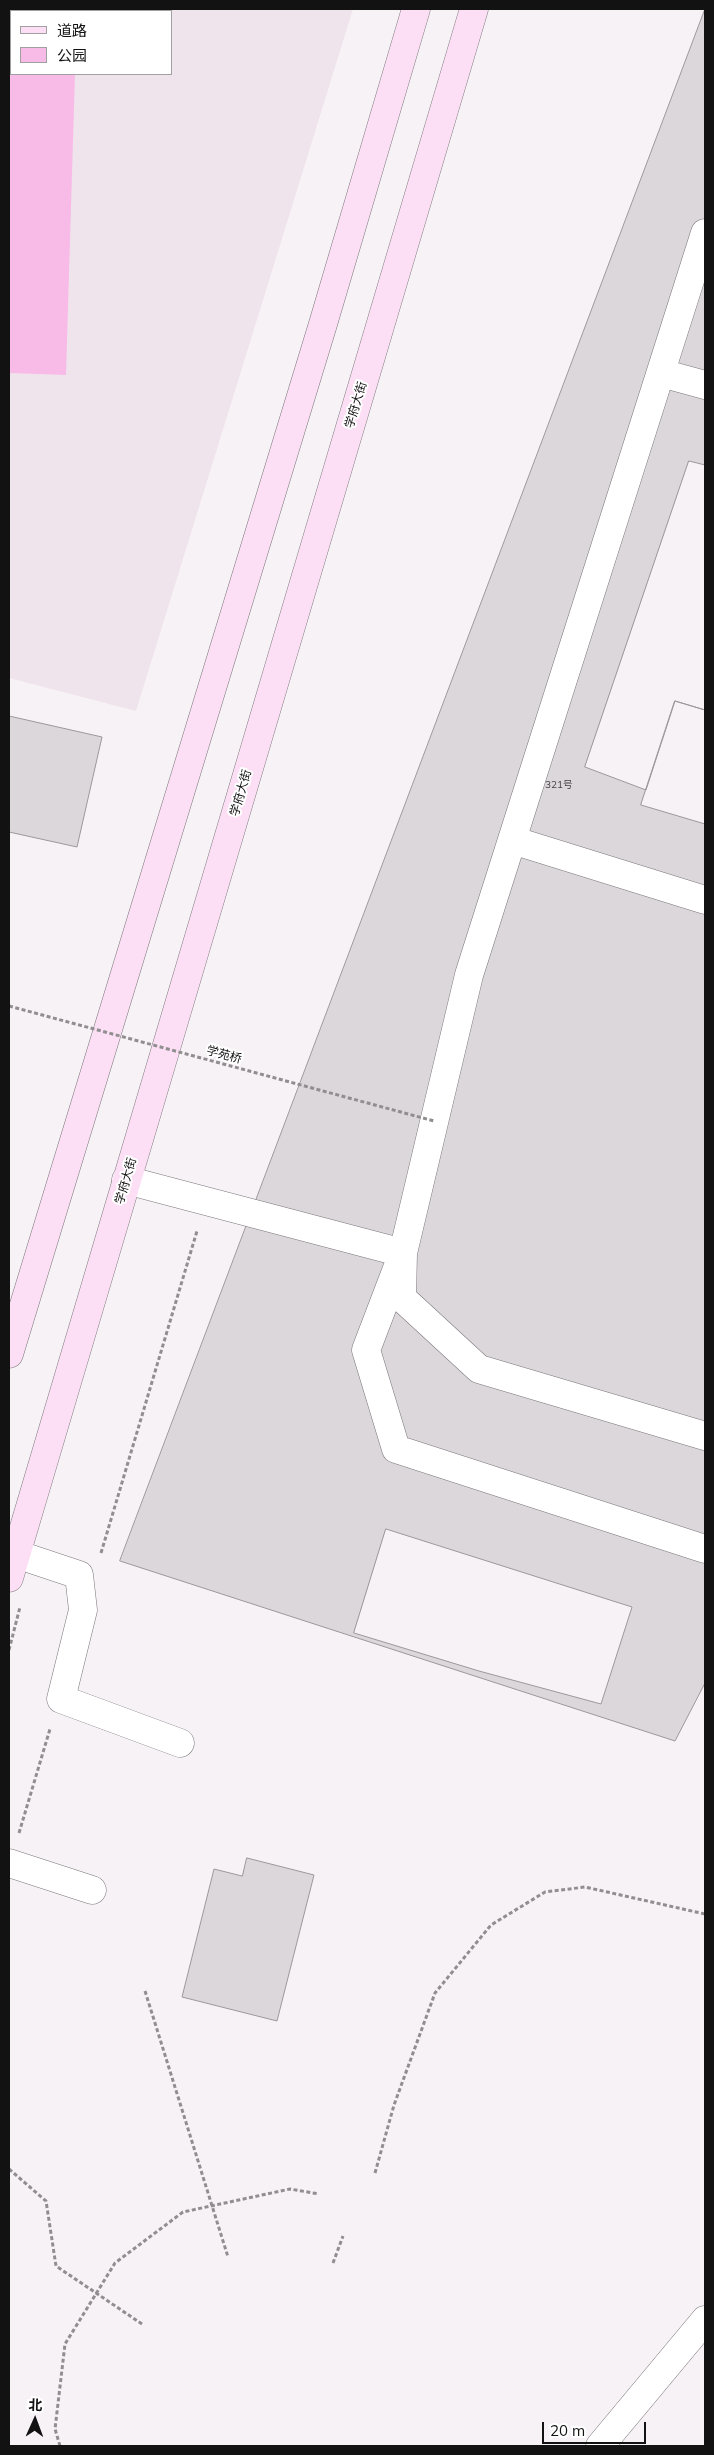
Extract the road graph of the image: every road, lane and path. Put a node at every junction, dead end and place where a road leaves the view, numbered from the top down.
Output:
1 (416, 9) edge
2 (474, 9) edge
3 (705, 232) edge
4 (661, 373) junction
5 (705, 385) edge
6 (512, 840) junction
7 (705, 900) edge
8 (9, 1006) edge
9 (434, 1121) junction
10 (126, 1180) junction
11 (206, 1202) junction
12 (403, 1253) junction
13 (9, 1354) edge
14 (705, 1436) edge
15 (705, 1549) edge
16 (101, 1555) dead end
17 (12, 1566) edge
18 (52, 1720) dead end
19 (180, 1743) dead end
20 (9, 1863) edge
21 (92, 1890) dead end
22 (705, 1914) edge
23 (145, 1991) dead end
24 (9, 2169) edge
25 (376, 2173) dead end
26 (319, 2194) dead end
27 (212, 2206) junction
28 (343, 2236) dead end
29 (228, 2257) dead end
30 (333, 2263) dead end
31 (95, 2294) junction
32 (705, 2320) edge
33 (142, 2324) dead end
34 (60, 2446) edge
35 (600, 2446) edge

1 - 13 main road
2 - 10 main road, 学府大街
3 - 4 street
4 - 5 street
4 - 6 street
6 - 7 street
6 - 9 street
8 - 9 path, 学苑桥, bridge
9 - 12 street
10 - 11 street
10 - 17 main road, 学府大街
11 - 12 street
11 - 16 path
12 - 14 street
12 - 15 street
17 - 19 street
18 - 20 path
20 - 21 street
22 - 25 path
23 - 27 path
24 - 31 path
26 - 27 path
27 - 29 path
27 - 31 path
28 - 30 path
31 - 33 path
31 - 34 path
32 - 35 street

